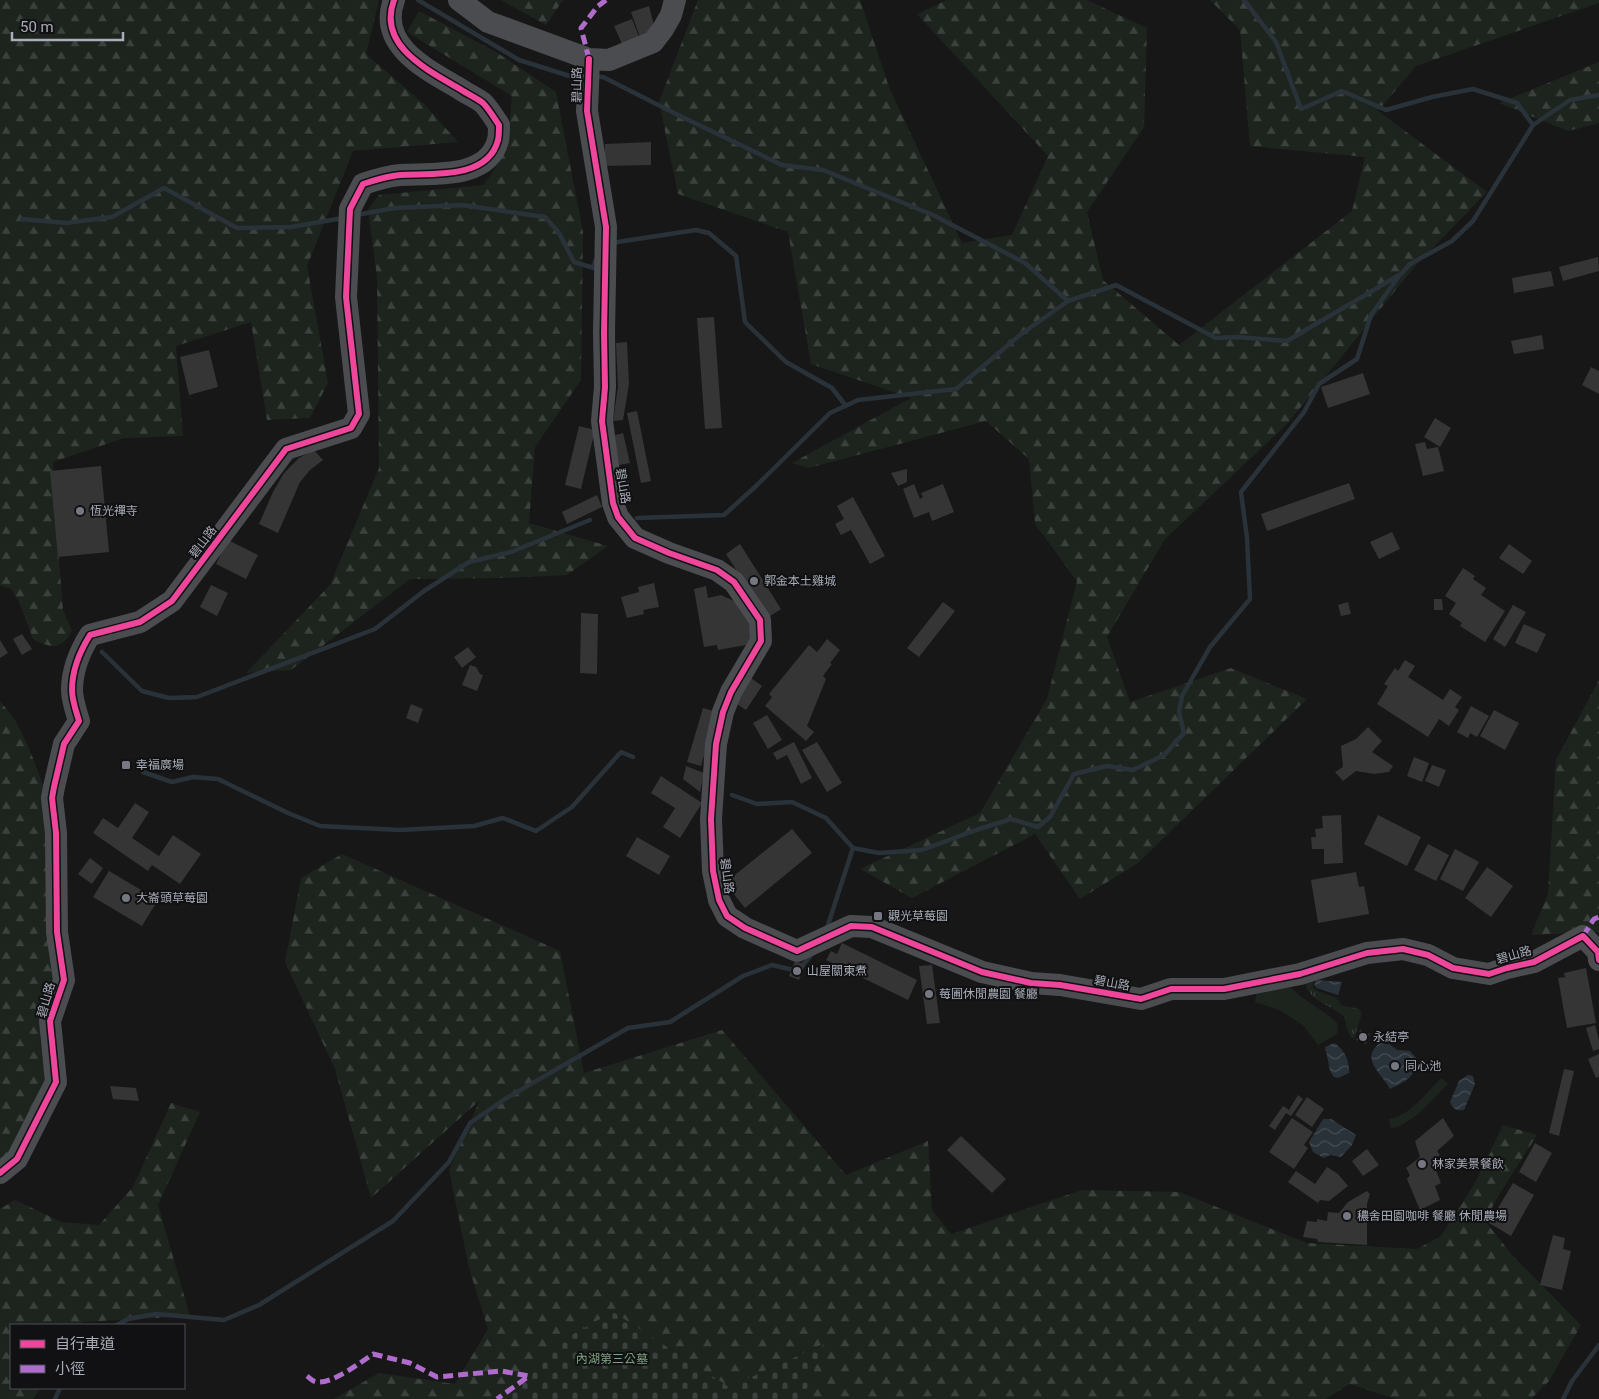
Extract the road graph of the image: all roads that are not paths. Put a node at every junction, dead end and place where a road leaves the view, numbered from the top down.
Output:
1 (394, 0) edge
2 (460, 0) edge
3 (675, 0) edge
4 (589, 59) junction
5 (1599, 960) edge
6 (0, 1173) edge

1 - 6 street, 碧山路
2 - 4 street, 碧山路
3 - 4 street, 碧山路
4 - 5 street, 碧山路

